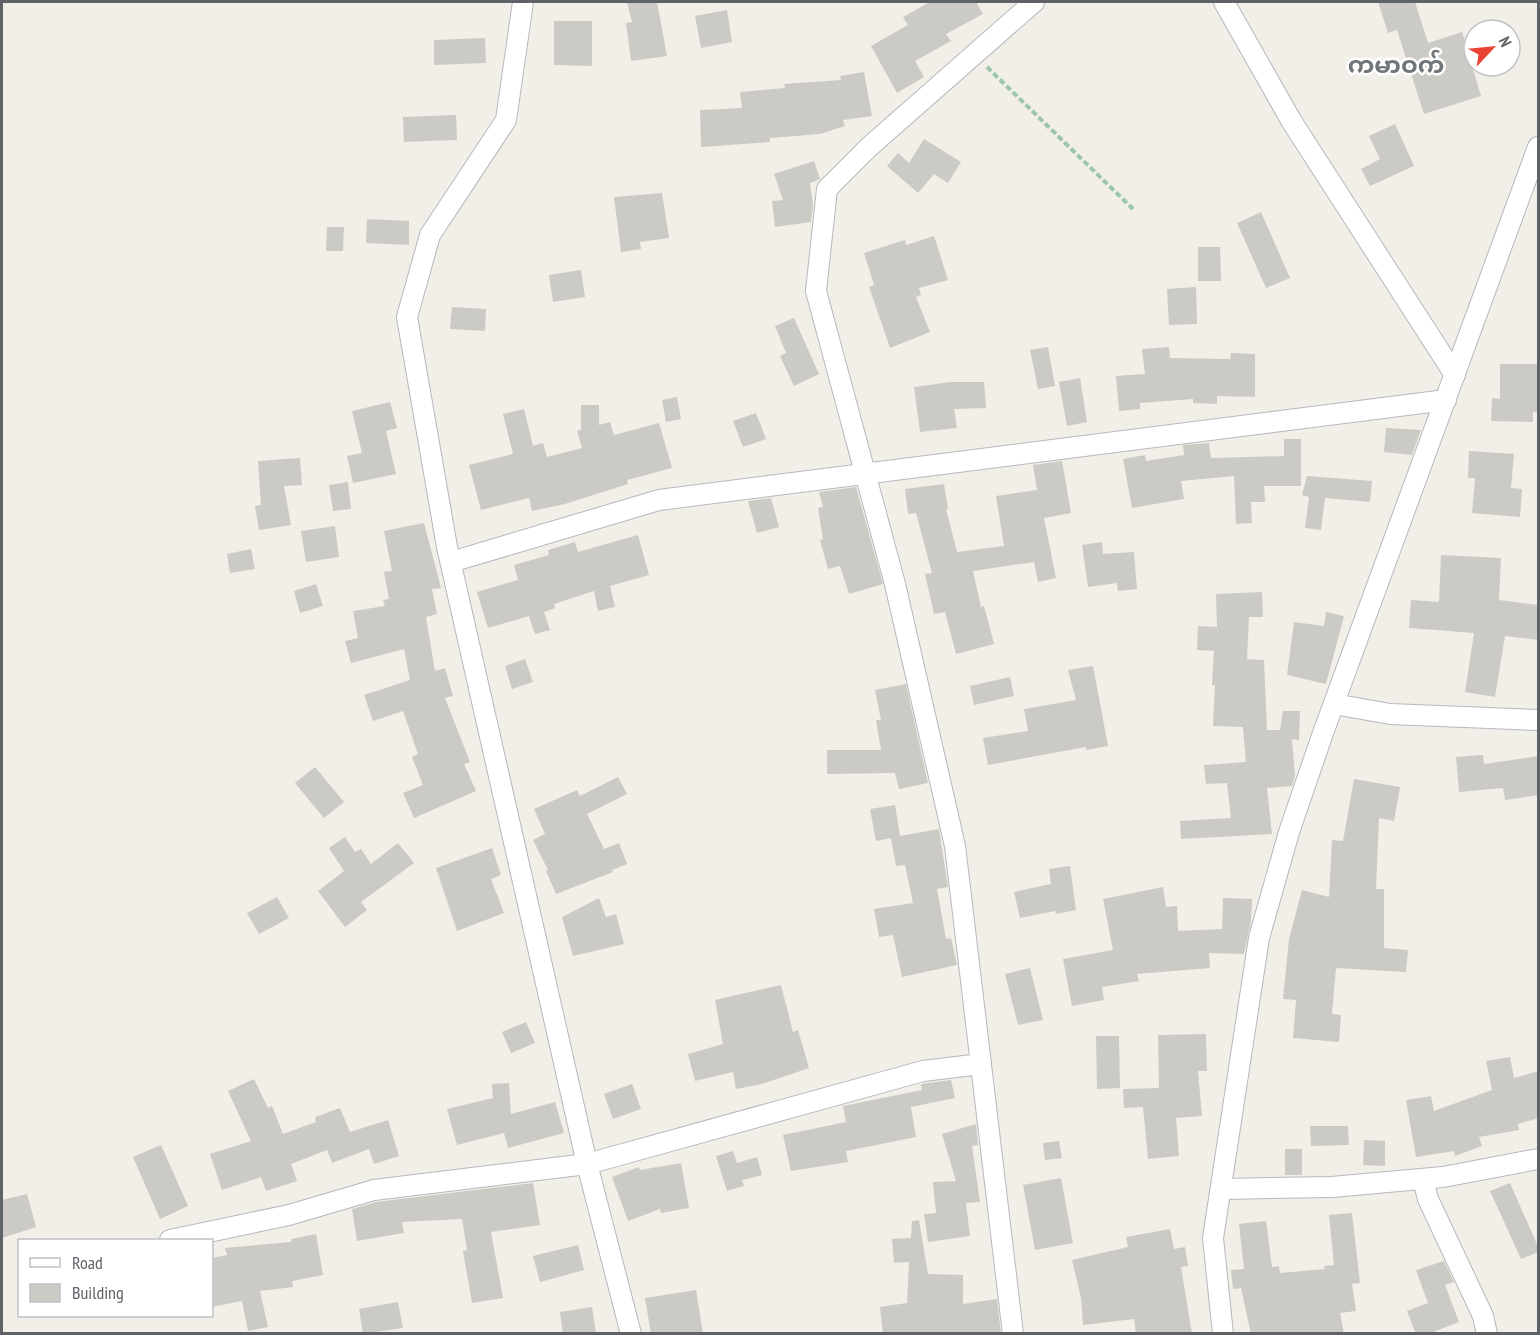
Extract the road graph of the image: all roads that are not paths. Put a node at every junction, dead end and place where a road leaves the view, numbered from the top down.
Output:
1 (524, 2) edge
2 (1034, 2) edge
3 (1224, 2) edge
4 (1539, 147) edge
5 (1455, 375) junction
6 (1446, 400) junction
7 (866, 474) junction
8 (451, 562) junction
9 (1334, 704) junction
10 (1539, 720) edge
11 (981, 1064) junction
12 (1539, 1159) edge
13 (587, 1164) junction
14 (1423, 1179) junction
15 (1221, 1189) junction
16 (175, 1239) edge
17 (631, 1334) edge
18 (1013, 1334) edge
19 (1223, 1334) edge
20 (1487, 1334) edge

1 - 8 street
2 - 7 street
3 - 5 street
4 - 5 street
5 - 6 street
6 - 7 street
6 - 9 street
7 - 8 street
7 - 11 street
8 - 13 street
9 - 10 street
9 - 15 street
11 - 13 street
11 - 18 street
12 - 14 street
13 - 16 street
13 - 17 street
14 - 15 street
14 - 20 street
15 - 19 street

